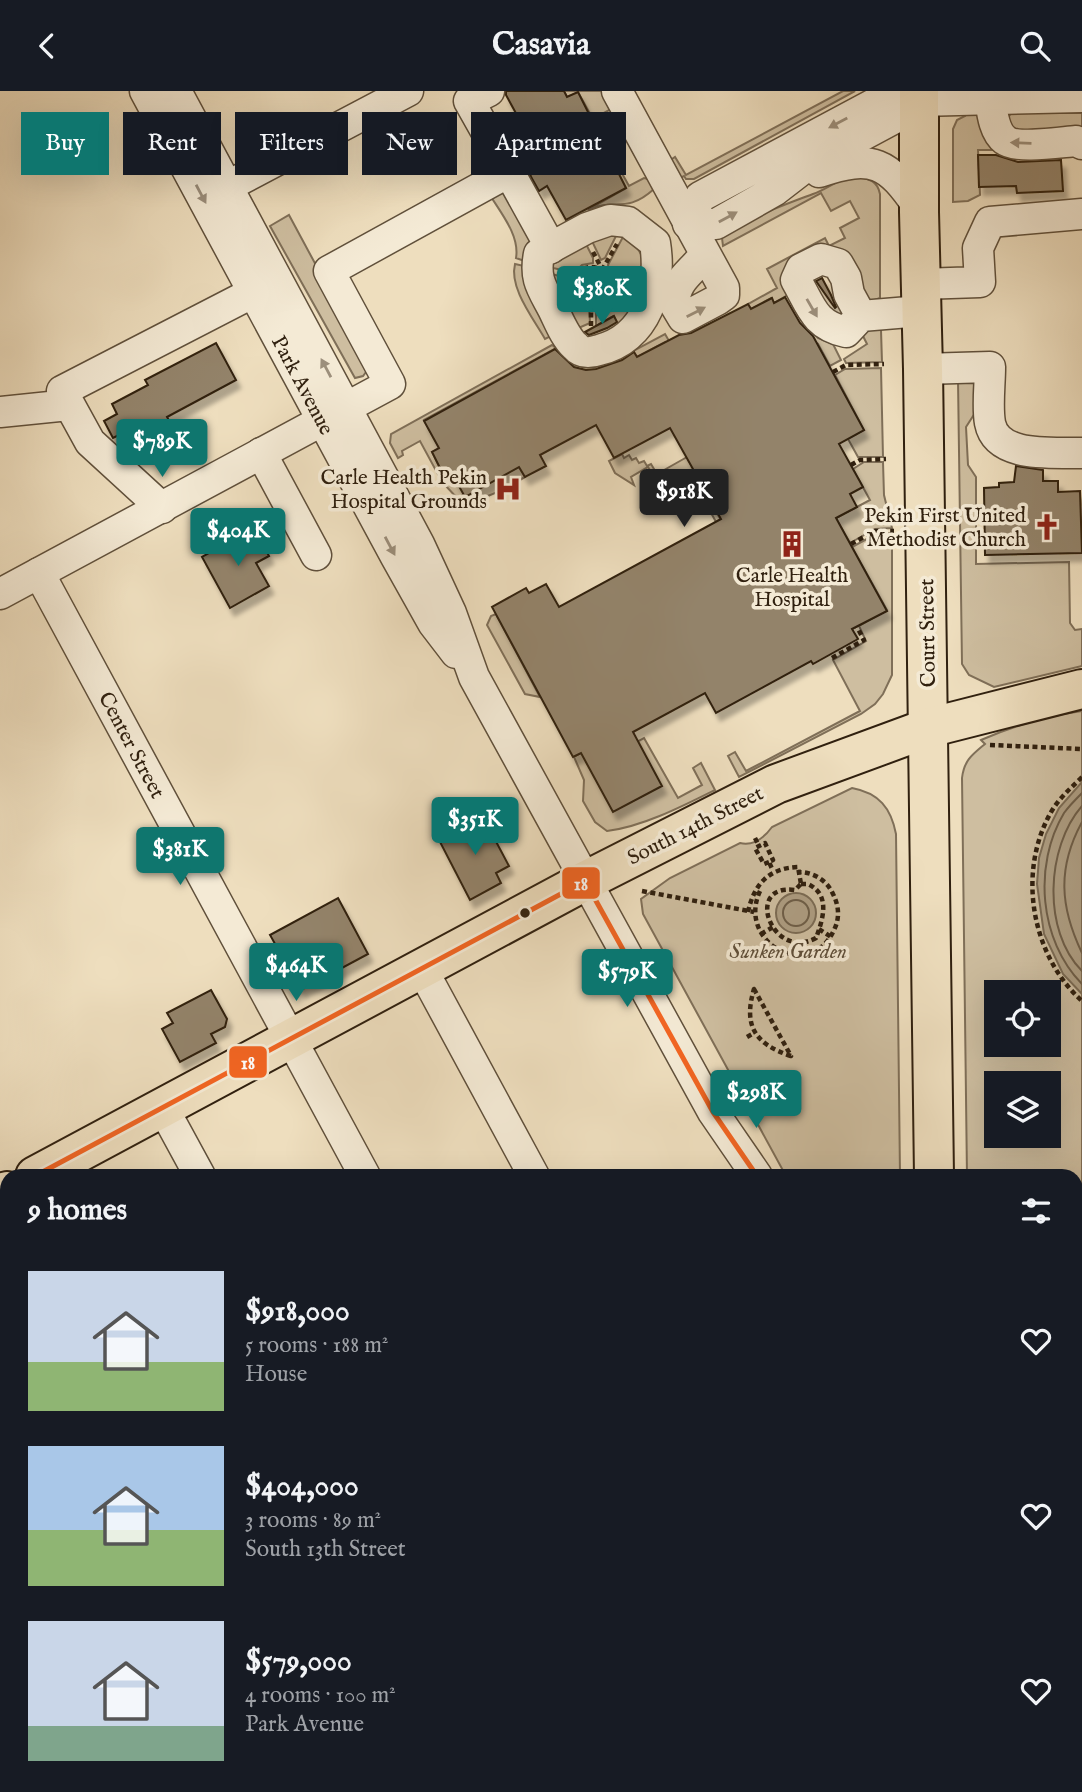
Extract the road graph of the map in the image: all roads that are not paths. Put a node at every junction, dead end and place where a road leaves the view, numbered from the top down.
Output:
1 (145, 91) edge
2 (176, 91) edge
3 (408, 91) edge
4 (489, 91) edge
5 (617, 91) edge
6 (914, 97) edge
7 (1082, 97) edge
8 (990, 99) junction
9 (475, 112) edge
10 (1082, 143) edge
11 (504, 175) edge
12 (511, 175) edge
13 (228, 186) junction
14 (774, 191) junction
15 (1082, 193) edge
16 (919, 208) junction
17 (1082, 214) edge
18 (1008, 221) junction
19 (688, 224) junction
20 (655, 243) junction
21 (551, 248) junction
22 (705, 254) dead end
23 (254, 292) junction
24 (921, 298) junction
25 (861, 316) dead end
26 (923, 369) junction
27 (69, 405) junction
28 (0, 412) edge
29 (335, 413) junction
30 (261, 453) junction
31 (1082, 453) edge
32 (162, 507) junction
33 (316, 555) dead end
34 (39, 573) junction
35 (0, 594) edge
36 (1082, 689) edge
37 (928, 728) junction
38 (585, 881) junction
39 (422, 969) junction
40 (291, 1039) junction
41 (163, 1108) junction
42 (713, 1112) junction
43 (49, 1169) edge
44 (196, 1169) edge
45 (361, 1169) edge
46 (530, 1169) edge
47 (734, 1169) edge
48 (752, 1169) edge
49 (934, 1169) edge

1 -> 23 street, Park Avenue
2 - 13 street, Park Avenue
3 - 13 street
4 - 9 street
5 - 19 street
6 - 8 street
6 - 14 street
6 - 16 main road, Court Street
6 -> 19 street
7 - 8 street
10 -> 8 street
11 - 29 street
12 - 21 street
29 -> 13 street, Park Avenue
14 - 16 street
19 -> 14 street
15 - 18 street
16 - 24 main road, Court Street
17 - 18 street
18 - 24 street
19 - 20 street
19 - 22 street
20 - 21 street
21 -> 20 street
23 - 27 street
23 - 29 street, Park Avenue
24 - 25 street
24 - 26 main road, Court Street
26 - 31 street
26 - 37 main road, Court Street
27 - 28 street
27 - 32 street
29 - 30 street
29 - 38 street, Park Avenue
30 - 32 street
30 - 33 street
32 - 34 street
34 - 35 street
34 - 40 street, Center Street
36 - 37 main road, South 14th Street
37 - 38 main road, South 14th Street
37 - 49 main road, Court Street
38 - 39 main road, South 14th Street
38 - 42 street, Park Avenue
39 - 40 main road, South 14th Street
39 - 46 street
40 - 41 main road, South 14th Street
40 - 45 street, Center Street
41 - 43 main road, South 14th Street
41 - 44 street
42 - 47 street, Park Avenue
42 - 48 street, Park Avenue

